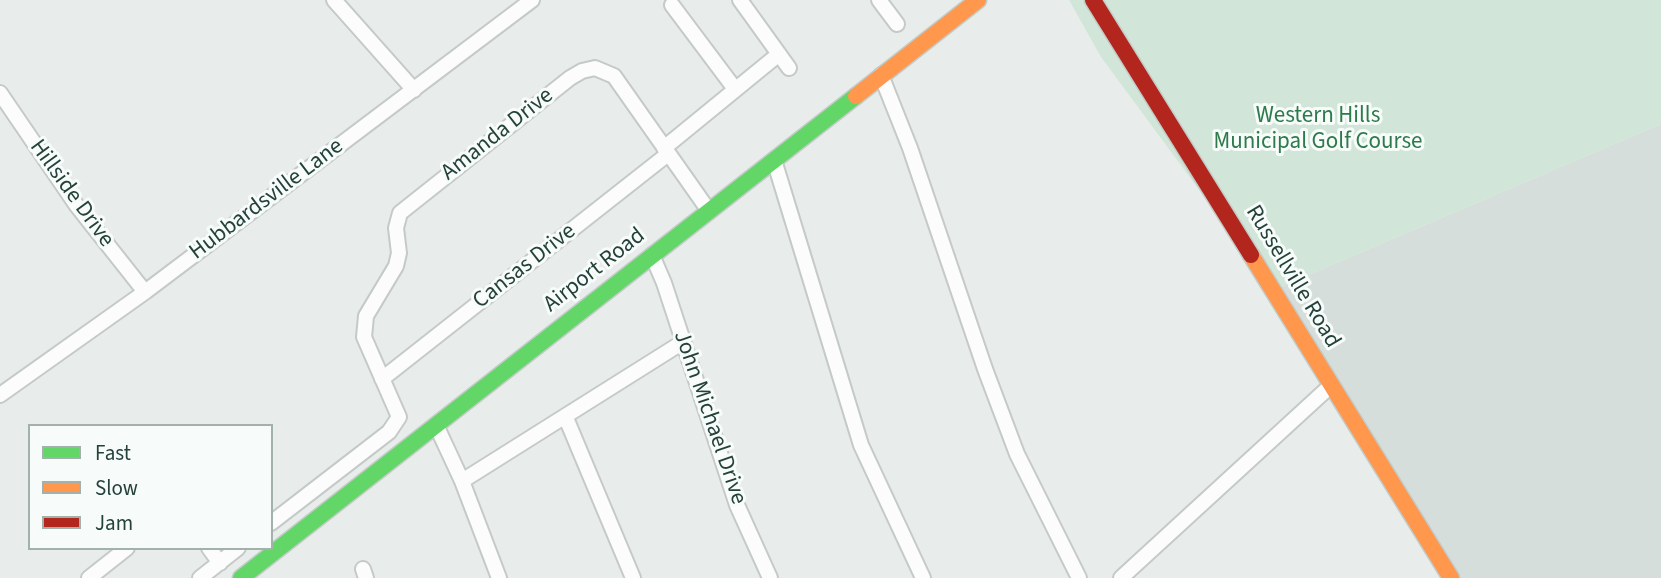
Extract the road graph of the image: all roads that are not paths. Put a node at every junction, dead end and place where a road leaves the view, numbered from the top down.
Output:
1 (334, 0) edge
2 (532, 0) edge
3 (740, 0) edge
4 (879, 0) edge
5 (978, 0) edge
6 (1085, 0) edge
7 (1093, 0) edge
8 (672, 5) dead end
9 (897, 24) dead end
10 (779, 54) junction
11 (789, 68) dead end
12 (881, 75) junction
13 (735, 89) junction
14 (414, 90) junction
15 (0, 93) edge
16 (666, 151) junction
17 (774, 160) junction
18 (709, 211) junction
19 (652, 256) junction
20 (145, 292) junction
21 (683, 342) junction
22 (382, 379) junction
23 (1326, 390) junction
24 (0, 395) edge
25 (566, 418) junction
26 (436, 425) junction
27 (462, 481) junction
28 (273, 521) edge
29 (124, 550) edge
30 (210, 550) edge
31 (236, 550) edge
32 (220, 563) junction
33 (89, 578) edge
34 (200, 578) edge
35 (241, 578) edge
36 (499, 578) edge
37 (632, 578) edge
38 (770, 578) edge
39 (923, 578) edge
40 (1079, 578) edge
41 (1121, 578) edge
42 (1442, 578) edge
43 (1451, 578) edge

1 - 14 street
2 - 14 street, Hubbardsville Lane
3 - 10 street
4 - 9 street
5 - 12 main road, Airport Road
6 - 23 main road, Russellville Road
7 - 43 main road, Russellville Road
8 - 13 street
10 - 11 street
10 - 13 street, Cansas Drive
12 - 17 main road, Airport Road
12 - 40 street
13 - 16 street, Cansas Drive
14 - 20 street, Hubbardsville Lane
15 - 20 street, Hillside Drive
16 - 18 street, Amanda Drive
16 - 22 street, Cansas Drive
16 - 22 street, Amanda Drive
17 - 18 main road, Airport Road
17 - 39 street
18 - 19 main road, Airport Road
19 - 21 street, John Michael Drive
19 - 26 main road, Airport Road
20 - 24 street, Hubbardsville Lane
21 - 25 street
21 - 38 street, John Michael Drive
22 - 28 street, Amanda Drive
23 - 41 street
23 - 42 main road, Russellville Road
25 - 27 street
25 - 37 street
26 - 27 street
26 - 35 main road, Airport Road
27 - 36 street
29 - 33 street
30 - 32 street
31 - 32 street
32 - 34 street

